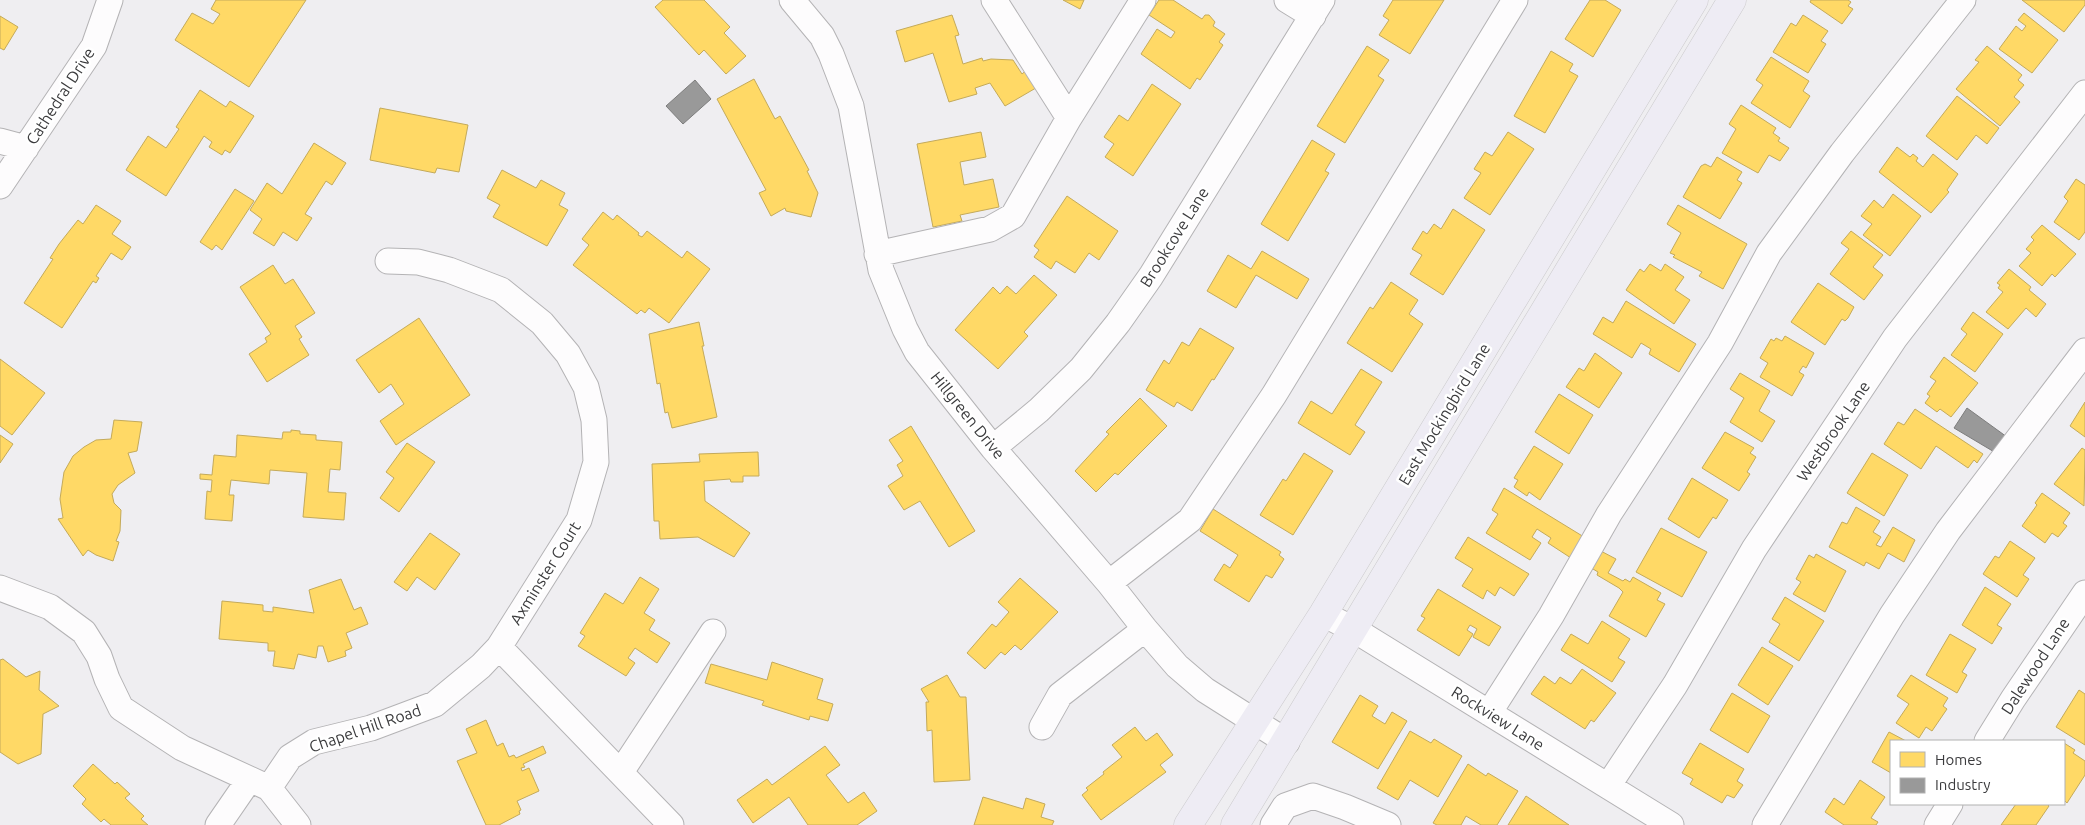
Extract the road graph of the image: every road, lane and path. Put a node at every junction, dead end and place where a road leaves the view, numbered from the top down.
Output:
1 (110, 0) edge
2 (792, 0) edge
3 (994, 0) edge
4 (1143, 0) edge
5 (1287, 0) edge
6 (1515, 0) edge
7 (1694, 0) edge
8 (1732, 0) edge
9 (1963, 0) edge
10 (1318, 8) edge
11 (2085, 93) edge
12 (1627, 110) junction
13 (1069, 118) junction
14 (1655, 128) junction
15 (0, 141) edge
16 (26, 148) junction
17 (0, 186) edge
18 (877, 254) junction
19 (388, 262) dead end
20 (2085, 351) edge
21 (993, 448) junction
22 (1109, 582) junction
23 (0, 588) edge
24 (2085, 593) edge
25 (1323, 614) junction
26 (1353, 629) junction
27 (1145, 630) junction
28 (712, 632) dead end
29 (499, 647) junction
30 (1490, 713) junction
31 (1253, 722) junction
32 (1042, 728) dead end
33 (1989, 740) edge
34 (1287, 742) junction
35 (621, 772) junction
36 (259, 784) junction
37 (1608, 786) junction
38 (1949, 805) edge
39 (218, 825) edge
40 (298, 825) edge
41 (672, 825) edge
42 (1188, 825) edge
43 (1235, 825) edge
44 (1273, 825) edge
45 (1388, 825) edge
46 (1671, 825) edge
47 (1765, 825) edge
48 (1937, 825) edge

1 - 16 street, Cathedral Drive
2 - 18 street, Hillgreen Drive
3 - 13 street
4 - 13 street
5 - 10 street
6 - 22 street
7 - 12 main road, East Mockingbird Lane
8 - 14 main road, East Mockingbird Lane
9 - 30 street
10 - 21 street, Brookcove Lane
11 - 37 street, Westbrook Lane
12 - 14 main road
12 - 25 main road, East Mockingbird Lane
13 - 18 street
14 - 26 main road, East Mockingbird Lane
15 - 16 street
16 - 17 street, Cathedral Drive
18 - 21 street, Hillgreen Drive
19 - 29 street, Axminster Court
20 - 47 street
21 - 22 street, Hillgreen Drive
22 - 27 street, Hillgreen Drive
23 - 36 street
24 - 33 street, Dalewood Lane
25 - 26 street, Rockview Lane
25 - 31 main road, East Mockingbird Lane
26 - 30 street, Rockview Lane
26 - 34 main road, East Mockingbird Lane
27 - 31 street, Hillgreen Drive
27 - 32 street
28 - 35 street
29 - 35 street
29 - 36 street, Chapel Hill Road
30 - 37 street, Rockview Lane
31 - 34 street, Hillgreen Drive
31 - 42 main road, East Mockingbird Lane
34 - 43 main road, East Mockingbird Lane
35 - 41 street
36 - 39 street, Chapel Hill Road
36 - 40 street
37 - 46 street, Rockview Lane
38 - 48 street
44 - 45 street

